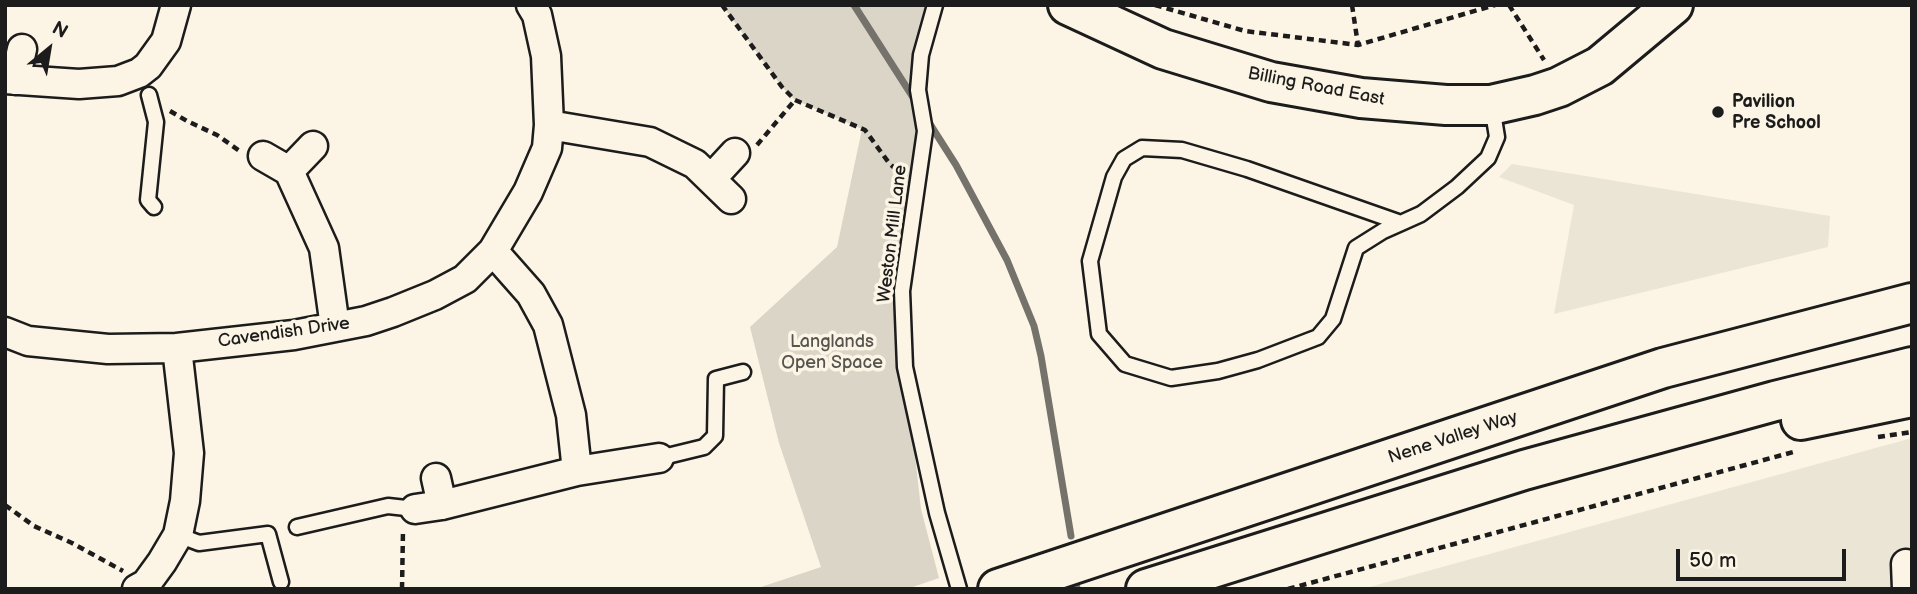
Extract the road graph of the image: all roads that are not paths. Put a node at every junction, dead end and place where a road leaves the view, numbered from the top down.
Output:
1 (176, 5) edge
2 (531, 5) edge
3 (935, 5) edge
4 (1068, 5) edge
5 (1673, 5) edge
6 (22, 49) dead end
7 (10, 80) edge
8 (144, 84) junction
9 (1491, 104) junction
10 (549, 125) junction
11 (313, 146) dead end
12 (735, 153) road end
13 (263, 156) road end
14 (289, 172) junction
15 (711, 178) junction
16 (731, 199) dead end
17 (154, 207) dead end
18 (1401, 223) junction
19 (493, 251) junction
20 (1912, 277) edge
21 (1912, 303) edge
22 (335, 327) junction
23 (5, 332) edge
24 (177, 348) junction
25 (1912, 367) edge
26 (1663, 368) junction
27 (743, 372) dead end
28 (1912, 397) edge
29 (659, 458) joint
30 (1524, 470) junction
31 (577, 471) junction
32 (431, 497) joint
33 (297, 527) dead end
34 (178, 535) junction
35 (281, 582) dead end
36 (141, 586) edge
37 (959, 589) edge
38 (998, 589) edge
39 (1146, 589) edge

1 - 8 street
2 - 10 street, Cavendish Drive
3 - 37 lane, Weston Mill Lane
4 - 9 main road, Billing Road East
5 - 9 main road, Billing Road East
6 - 7 street
7 - 8 street
8 - 17 lane
9 - 18 lane
10 - 15 street
10 - 19 street, Cavendish Drive
11 - 14 street
12 - 15 street
13 - 14 street
14 - 22 street
15 - 16 street
18 - 18 lane
19 - 22 street, Cavendish Drive
19 - 31 street
20 - 26 main road
21 - 26 main road, Nene Valley Way
22 - 24 street, Cavendish Drive
23 - 24 street, Cavendish Drive
24 - 34 street
25 - 30 main road
26 - 38 main road, Nene Valley Way
27 - 29 lane
28 - 30 main road
29 - 31 street
30 - 39 main road
31 - 32 street
32 - 33 lane
34 - 35 lane
34 - 36 street

